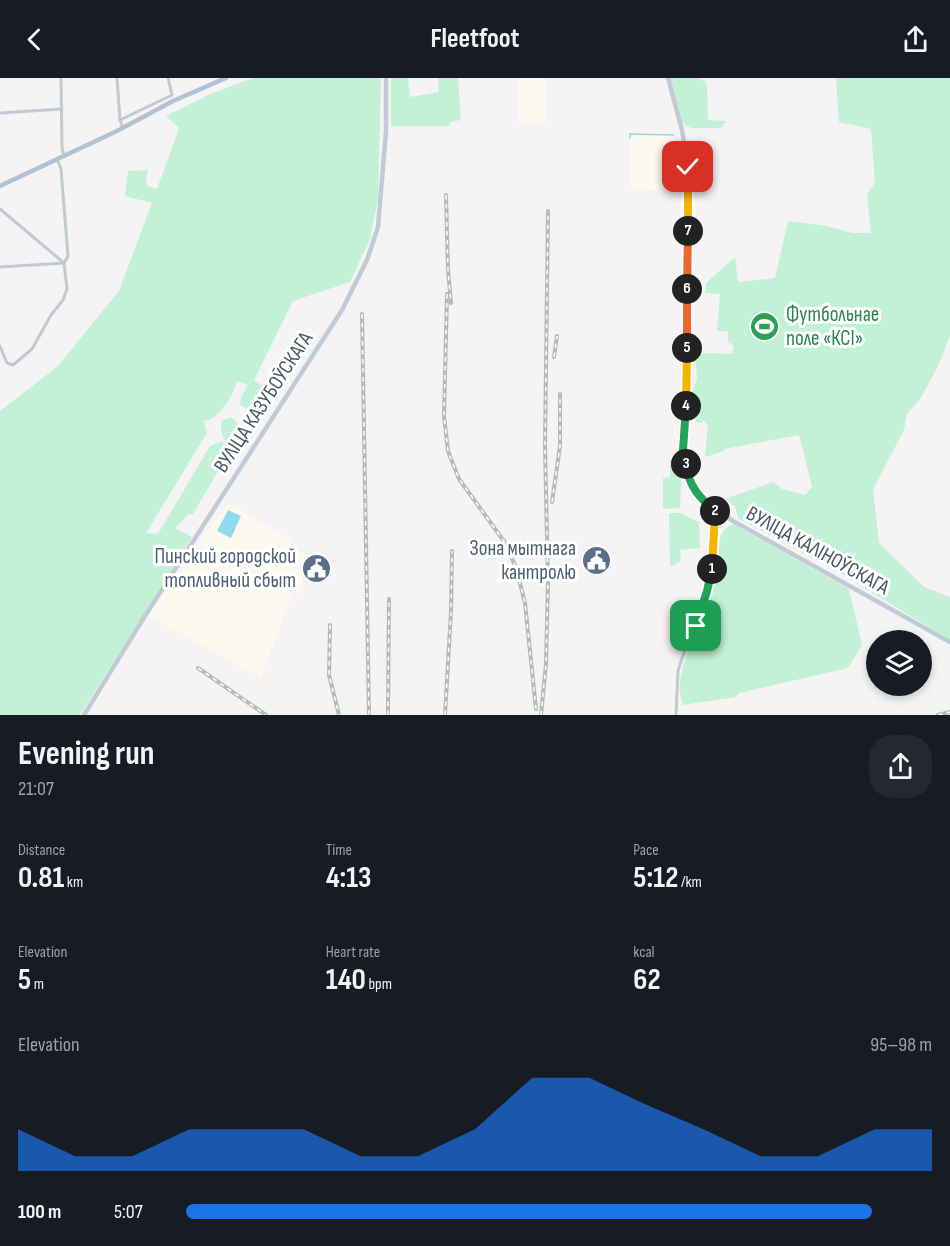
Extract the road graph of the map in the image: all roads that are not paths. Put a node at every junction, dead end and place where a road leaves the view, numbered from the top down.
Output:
1 (61, 78) edge
2 (117, 78) edge
3 (168, 78) edge
4 (226, 78) edge
5 (386, 78) edge
6 (668, 78) edge
7 (62, 109) junction
8 (0, 113) edge
9 (120, 120) junction
10 (123, 128) junction
11 (64, 156) junction
12 (57, 159) junction
13 (0, 186) edge
14 (0, 209) edge
15 (64, 263) junction
16 (0, 267) edge
17 (0, 346) edge
18 (716, 511) junction
19 (950, 642) edge
20 (84, 715) edge
21 (676, 715) edge

1 - 7 street
2 - 9 street
3 - 9 street
4 - 10 main road
5 - 20 street, ВУЛІЦА КАЗУБОЎСКАГА
6 - 18 street, ВУЛІЦА КАЛІНОЎСКАГА
7 - 8 street
7 - 11 street
9 - 10 street
10 - 11 main road
11 - 12 main road
12 - 13 main road
12 - 15 street
14 - 15 street
15 - 16 street
15 - 17 street
18 - 19 street, ВУЛІЦА КАЛІНОЎСКАГА
18 - 21 street

